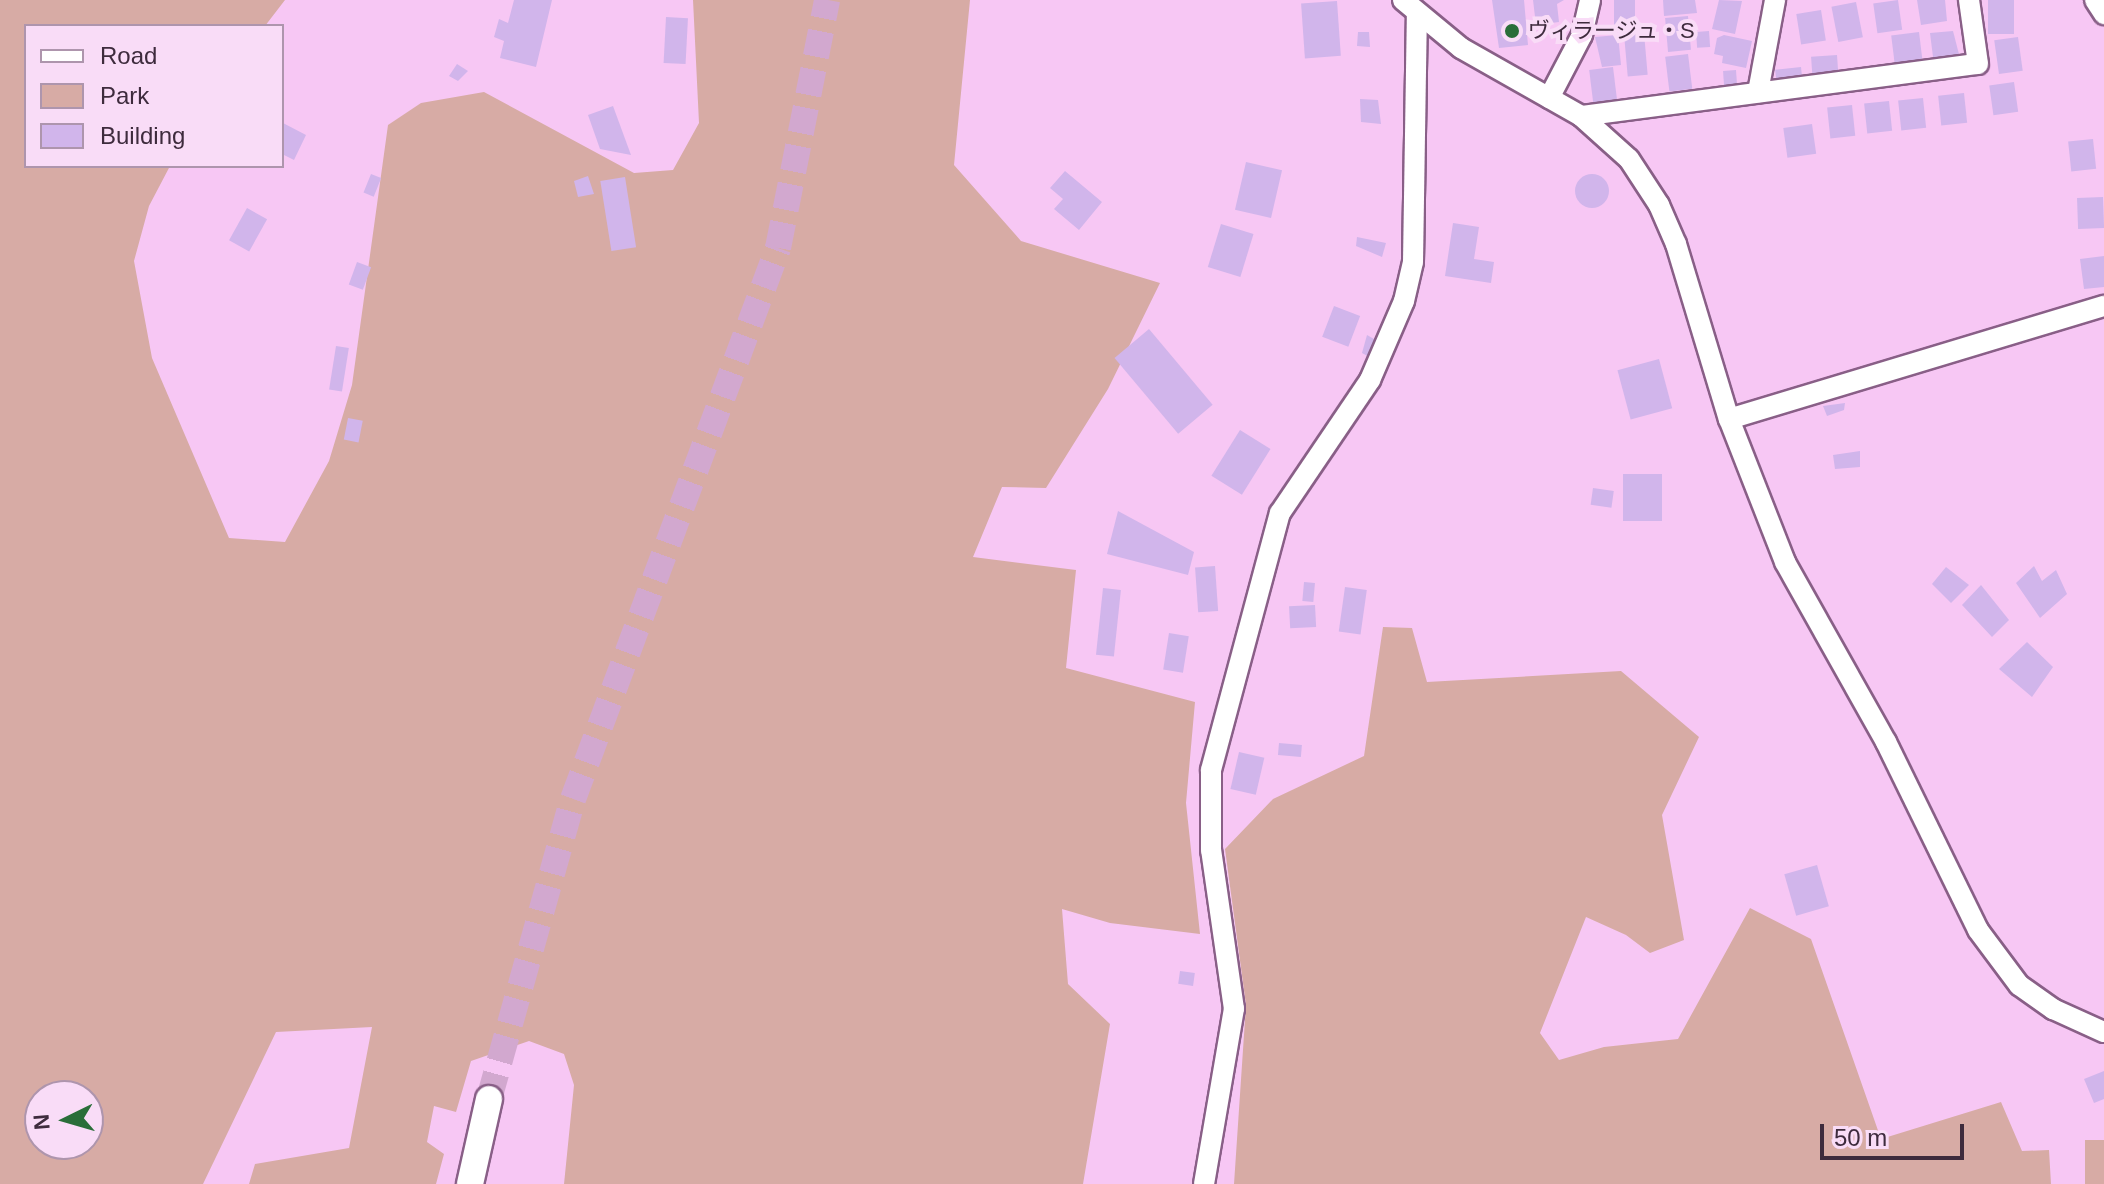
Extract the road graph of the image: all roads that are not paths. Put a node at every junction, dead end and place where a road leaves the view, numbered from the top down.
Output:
1 (1590, 0) edge
2 (1775, 0) edge
3 (1969, 0) edge
4 (2095, 0) edge
5 (1410, 7) edge
6 (2104, 14) edge
7 (1758, 92) junction
8 (1549, 98) junction
9 (1581, 116) junction
10 (2104, 306) edge
11 (1729, 419) junction
12 (2104, 1032) edge
13 (489, 1099) tunnel mouth
14 (470, 1184) edge
15 (1204, 1184) edge

1 - 8 street
2 - 7 street
3 - 7 street
4 - 6 street
5 - 8 street
5 - 15 street
7 - 9 street
8 - 9 street
9 - 11 street
10 - 11 street
11 - 12 street
13 - 14 main road

